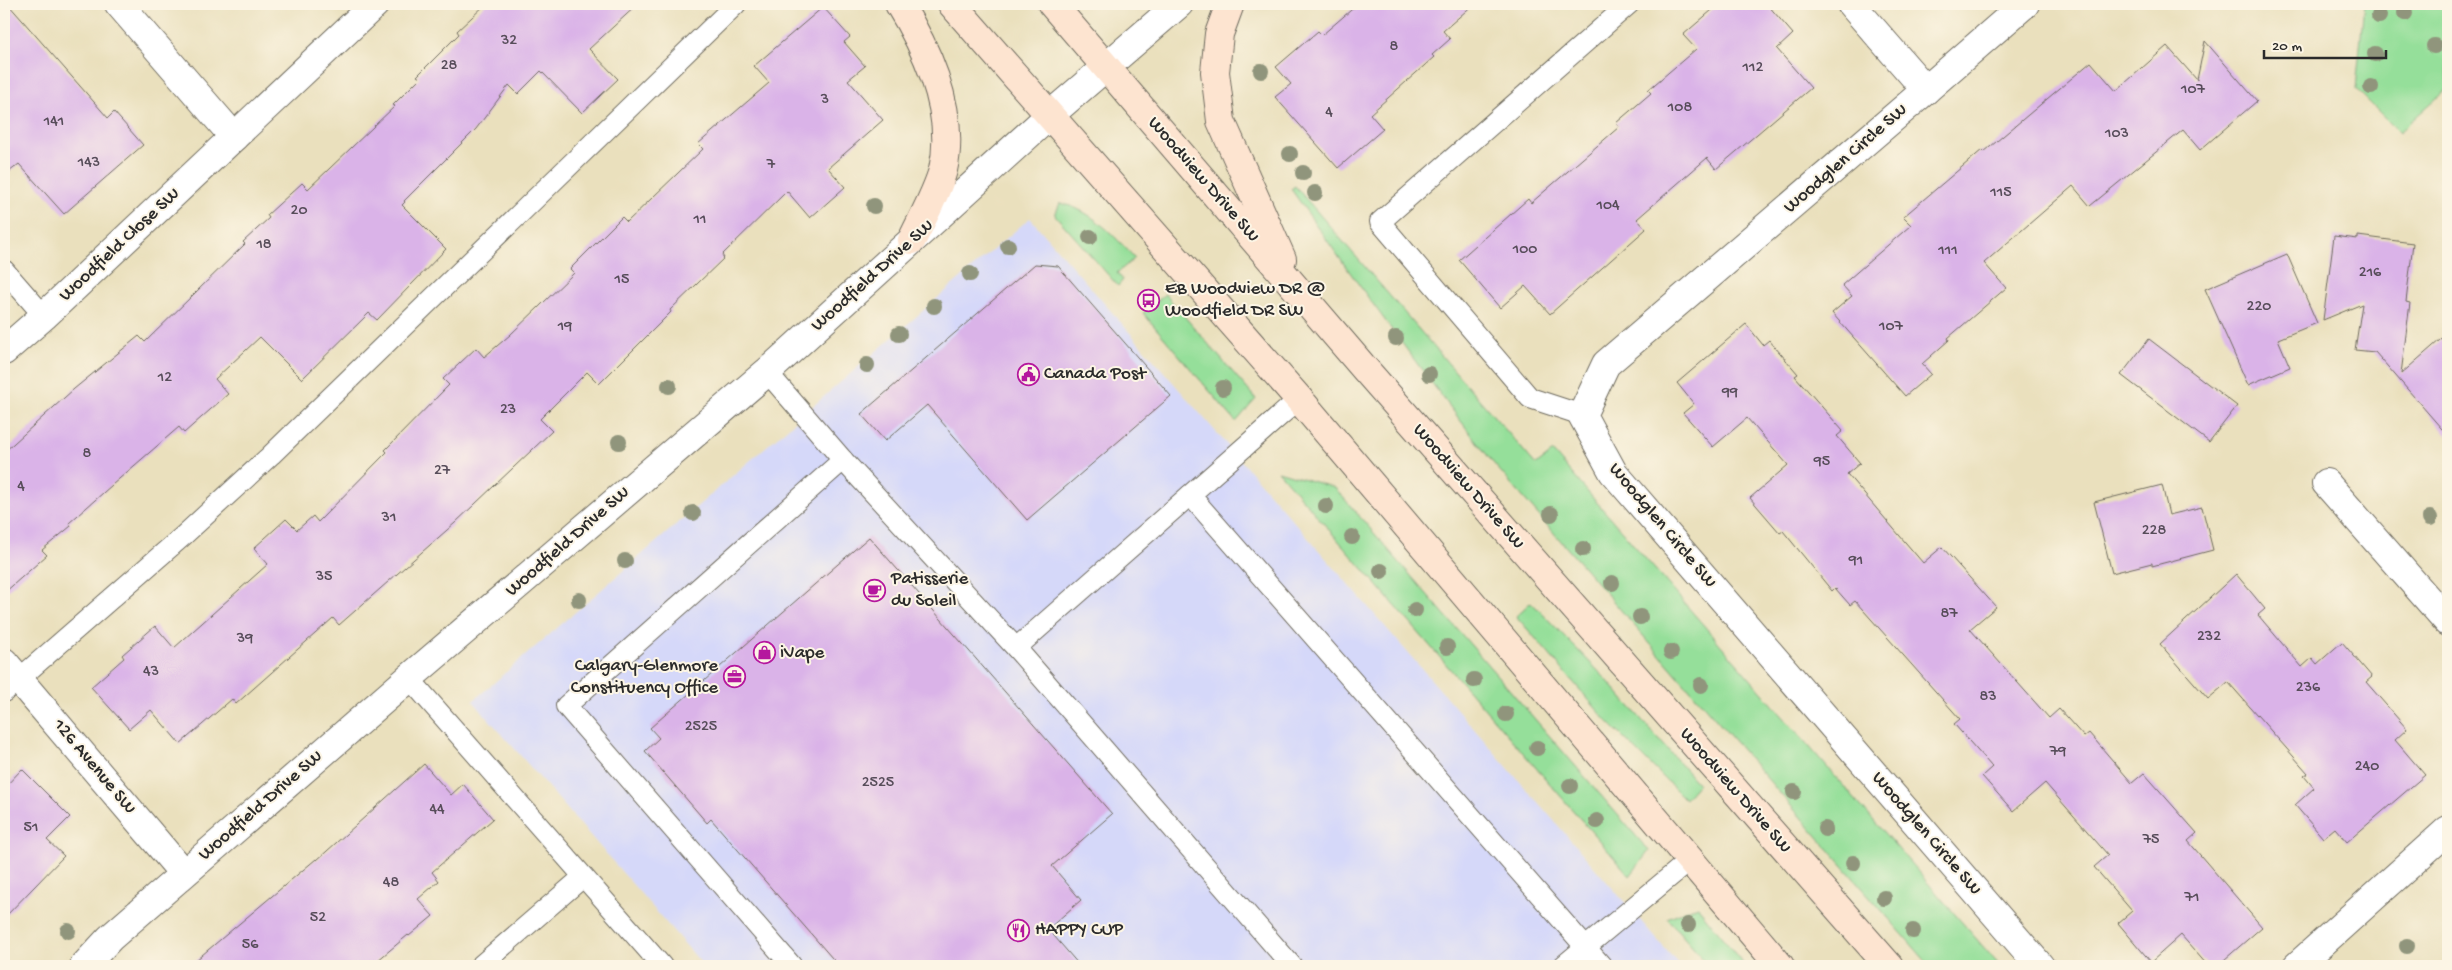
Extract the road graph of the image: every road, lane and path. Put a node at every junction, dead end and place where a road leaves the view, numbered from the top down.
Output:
1 (119, 4) edge
2 (374, 4) edge
3 (736, 4) edge
4 (899, 4) edge
5 (952, 4) edge
6 (1052, 4) edge
7 (1179, 4) edge
8 (1230, 4) edge
9 (1629, 4) edge
10 (1851, 4) edge
11 (2026, 4) edge
12 (1107, 67) junction
13 (1926, 90) junction
14 (1050, 115) junction
15 (234, 138) junction
16 (912, 240) junction
17 (4, 270) edge
18 (44, 316) junction
19 (4, 351) edge
20 (1365, 369) junction
21 (766, 372) junction
22 (1299, 400) junction
23 (1582, 415) junction
24 (843, 460) junction
25 (2326, 483) dead end
26 (1190, 496) junction
27 (2448, 622) edge
28 (1016, 648) junction
29 (9, 677) edge
30 (409, 678) junction
31 (2448, 830) edge
32 (1690, 860) junction
33 (184, 874) junction
34 (583, 877) junction
35 (1586, 947) junction
36 (84, 966) edge
37 (480, 966) edge
38 (662, 966) edge
39 (792, 966) edge
40 (1292, 966) edge
41 (1563, 966) edge
42 (1602, 966) edge
43 (1780, 966) edge
44 (1889, 966) edge
45 (2040, 966) edge
46 (2297, 966) edge

1 - 15 street
2 - 15 street, Woodfield Close SW
3 - 29 lane
4 - 16 street
5 - 14 street
6 - 12 street, Woodview Drive SW
7 - 12 street, Woodfield Drive SW
8 - 20 street
9 - 23 lane
10 - 13 street, Woodglen Circle SW
11 - 13 street
12 - 14 street, Woodfield Drive SW
12 - 20 street, Woodview Drive SW
13 - 23 street, Woodglen Circle SW
14 - 16 street, Woodfield Drive SW
14 - 22 street
15 - 18 street, Woodfield Close SW
16 - 21 street, Woodfield Drive SW
17 - 18 lane
18 - 19 street, Woodfield Close SW
20 - 44 street, Woodview Drive SW
21 - 24 lane
21 - 30 street, Woodfield Drive SW
22 - 26 lane
22 - 32 street
23 - 45 street, Woodglen Circle SW
24 - 28 lane
24 - 39 lane
25 - 27 street
26 - 28 lane
26 - 35 lane
28 - 40 lane
29 - 33 street, 126 Avenue SW
30 - 33 street, Woodfield Drive SW
30 - 34 lane
31 - 46 street
32 - 35 lane
32 - 43 street
33 - 36 street, Woodfield Drive SW
34 - 37 lane
34 - 38 lane
35 - 41 lane
35 - 42 lane

